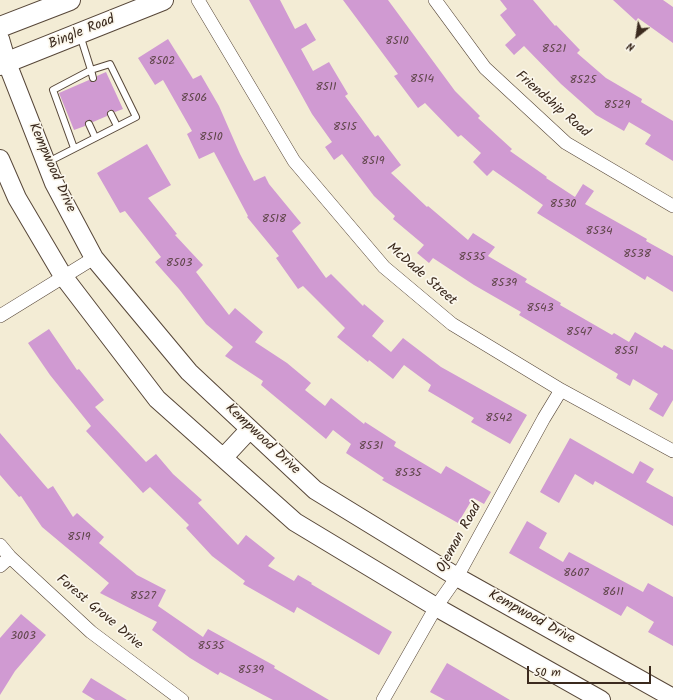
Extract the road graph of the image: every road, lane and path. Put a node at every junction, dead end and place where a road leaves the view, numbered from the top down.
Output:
1 (70, 0) edge
2 (163, 0) edge
3 (198, 0) edge
4 (435, 0) edge
5 (0, 27) edge
6 (79, 34) junction
7 (0, 39) edge
8 (4, 64) edge
9 (91, 70) junction
10 (93, 78) dead end
11 (111, 114) dead end
12 (89, 124) dead end
13 (117, 126) junction
14 (94, 138) junction
15 (74, 148) junction
16 (0, 159) edge
17 (46, 163) junction
18 (673, 206) edge
19 (94, 258) junction
20 (63, 276) junction
21 (0, 316) edge
22 (561, 390) junction
23 (250, 429) junction
24 (673, 451) edge
25 (223, 458) junction
26 (0, 544) edge
27 (10, 557) junction
28 (0, 566) edge
29 (457, 577) junction
30 (436, 607) junction
31 (166, 696) edge
32 (673, 698) edge
33 (182, 700) edge
34 (383, 700) edge
35 (601, 700) edge

1 - 5 main road
2 - 6 main road, Bingle Road
3 - 22 street, McDade Street
4 - 18 street, Friendship Road
6 - 8 main road, Bingle Road
6 - 9 lane
7 - 8 main road, Kempwood Drive
8 - 17 main road, Kempwood Drive
9 - 10 lane
9 - 13 lane
9 - 15 lane
11 - 13 lane
12 - 14 lane
13 - 14 lane
14 - 15 lane
15 - 17 lane
16 - 20 main road
17 - 19 main road, Kempwood Drive
19 - 20 street
19 - 23 main road, Kempwood Drive
20 - 21 street
20 - 25 main road
22 - 24 street, McDade Street
22 - 29 street, Ojeman Road
23 - 25 main road
23 - 29 main road, Kempwood Drive
25 - 30 main road
26 - 27 street, Forest Grove Drive
27 - 28 street
27 - 31 street, Forest Grove Drive
29 - 30 street, Ojeman Road
29 - 32 main road, Kempwood Drive
30 - 34 street, Ojeman Road
30 - 35 main road
31 - 33 street, Forest Grove Drive

